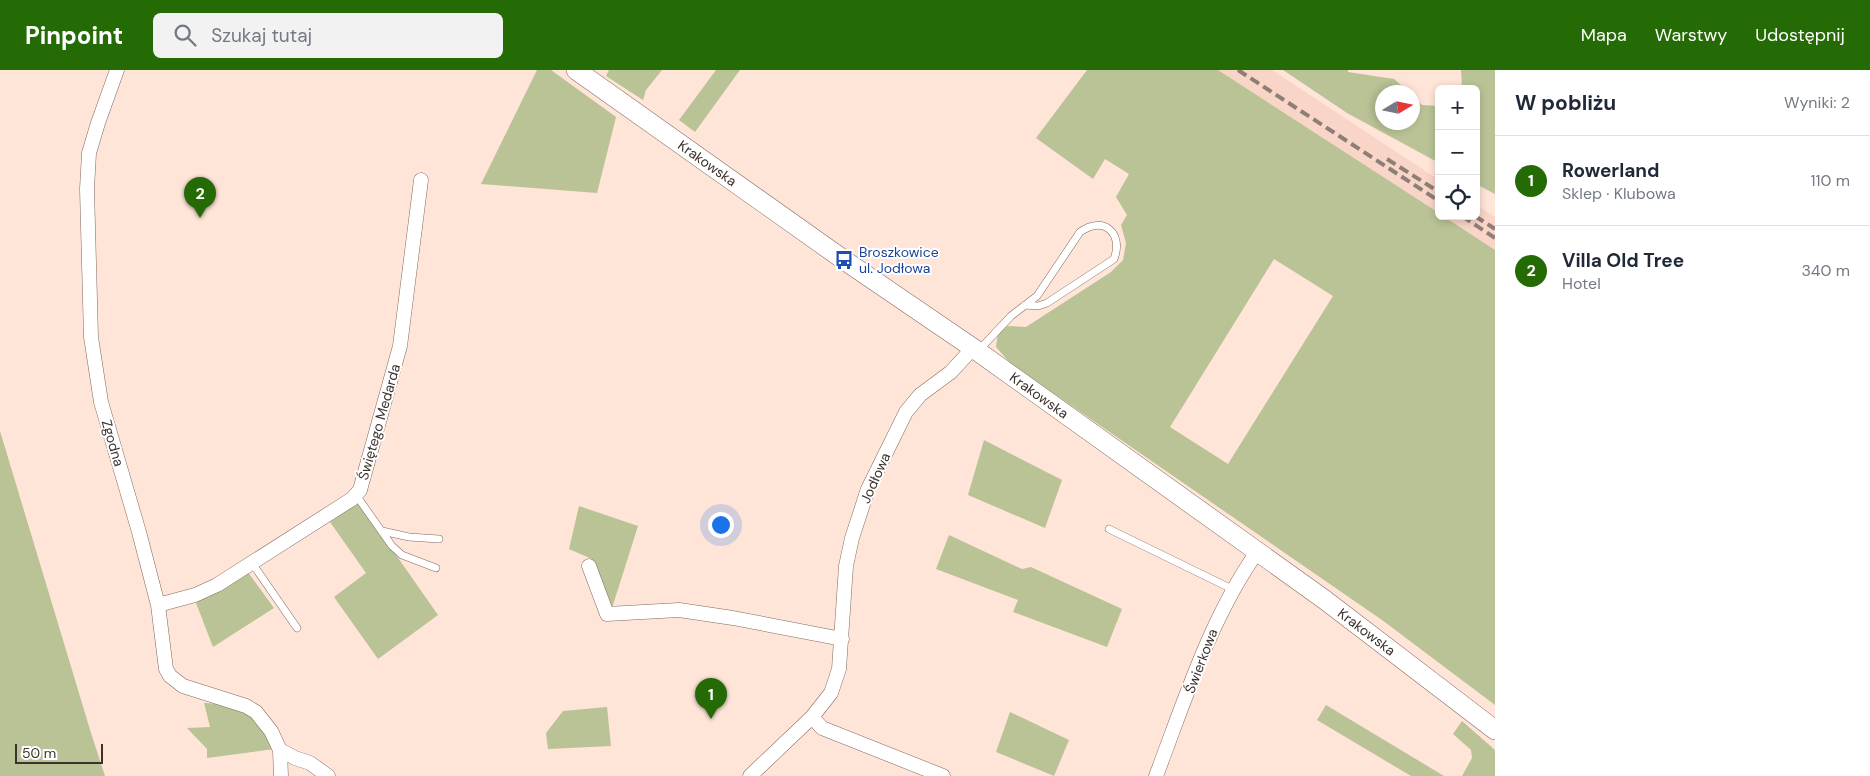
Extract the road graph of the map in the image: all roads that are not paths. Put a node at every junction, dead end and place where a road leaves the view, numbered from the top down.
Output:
1 (116, 70) edge
2 (583, 72) edge
3 (421, 180) dead end
4 (1025, 305) junction
5 (975, 350) junction
6 (356, 495) junction
7 (1109, 529) dead end
8 (382, 531) junction
9 (439, 539) dead end
10 (1257, 552) junction
11 (252, 563) junction
12 (589, 566) dead end
13 (436, 568) dead end
14 (1232, 589) junction
15 (158, 604) junction
16 (297, 628) dead end
17 (842, 639) junction
18 (812, 716) junction
19 (1495, 730) edge
20 (280, 750) junction
21 (281, 776) edge
22 (328, 776) edge
23 (750, 776) edge
24 (943, 776) edge
25 (1156, 776) edge

1 - 15 street, Zgodna
2 - 5 street, Krakowska
3 - 6 street, Świętego Medarda
4 - 4 lane
4 - 5 lane
5 - 10 street, Krakowska
5 - 17 street, Jodłowa
6 - 8 lane
6 - 11 street, Świętego Medarda
7 - 14 lane
8 - 9 lane
8 - 13 lane
10 - 14 street, Świerkowa
10 - 19 street, Krakowska
11 - 15 street, Świętego Medarda
11 - 16 lane
12 - 17 street
14 - 25 street, Świerkowa
15 - 20 street, Zgodna
17 - 18 street, Jodłowa
18 - 23 street, Jodłowa
18 - 24 street
20 - 21 street, Zgodna
20 - 22 street

